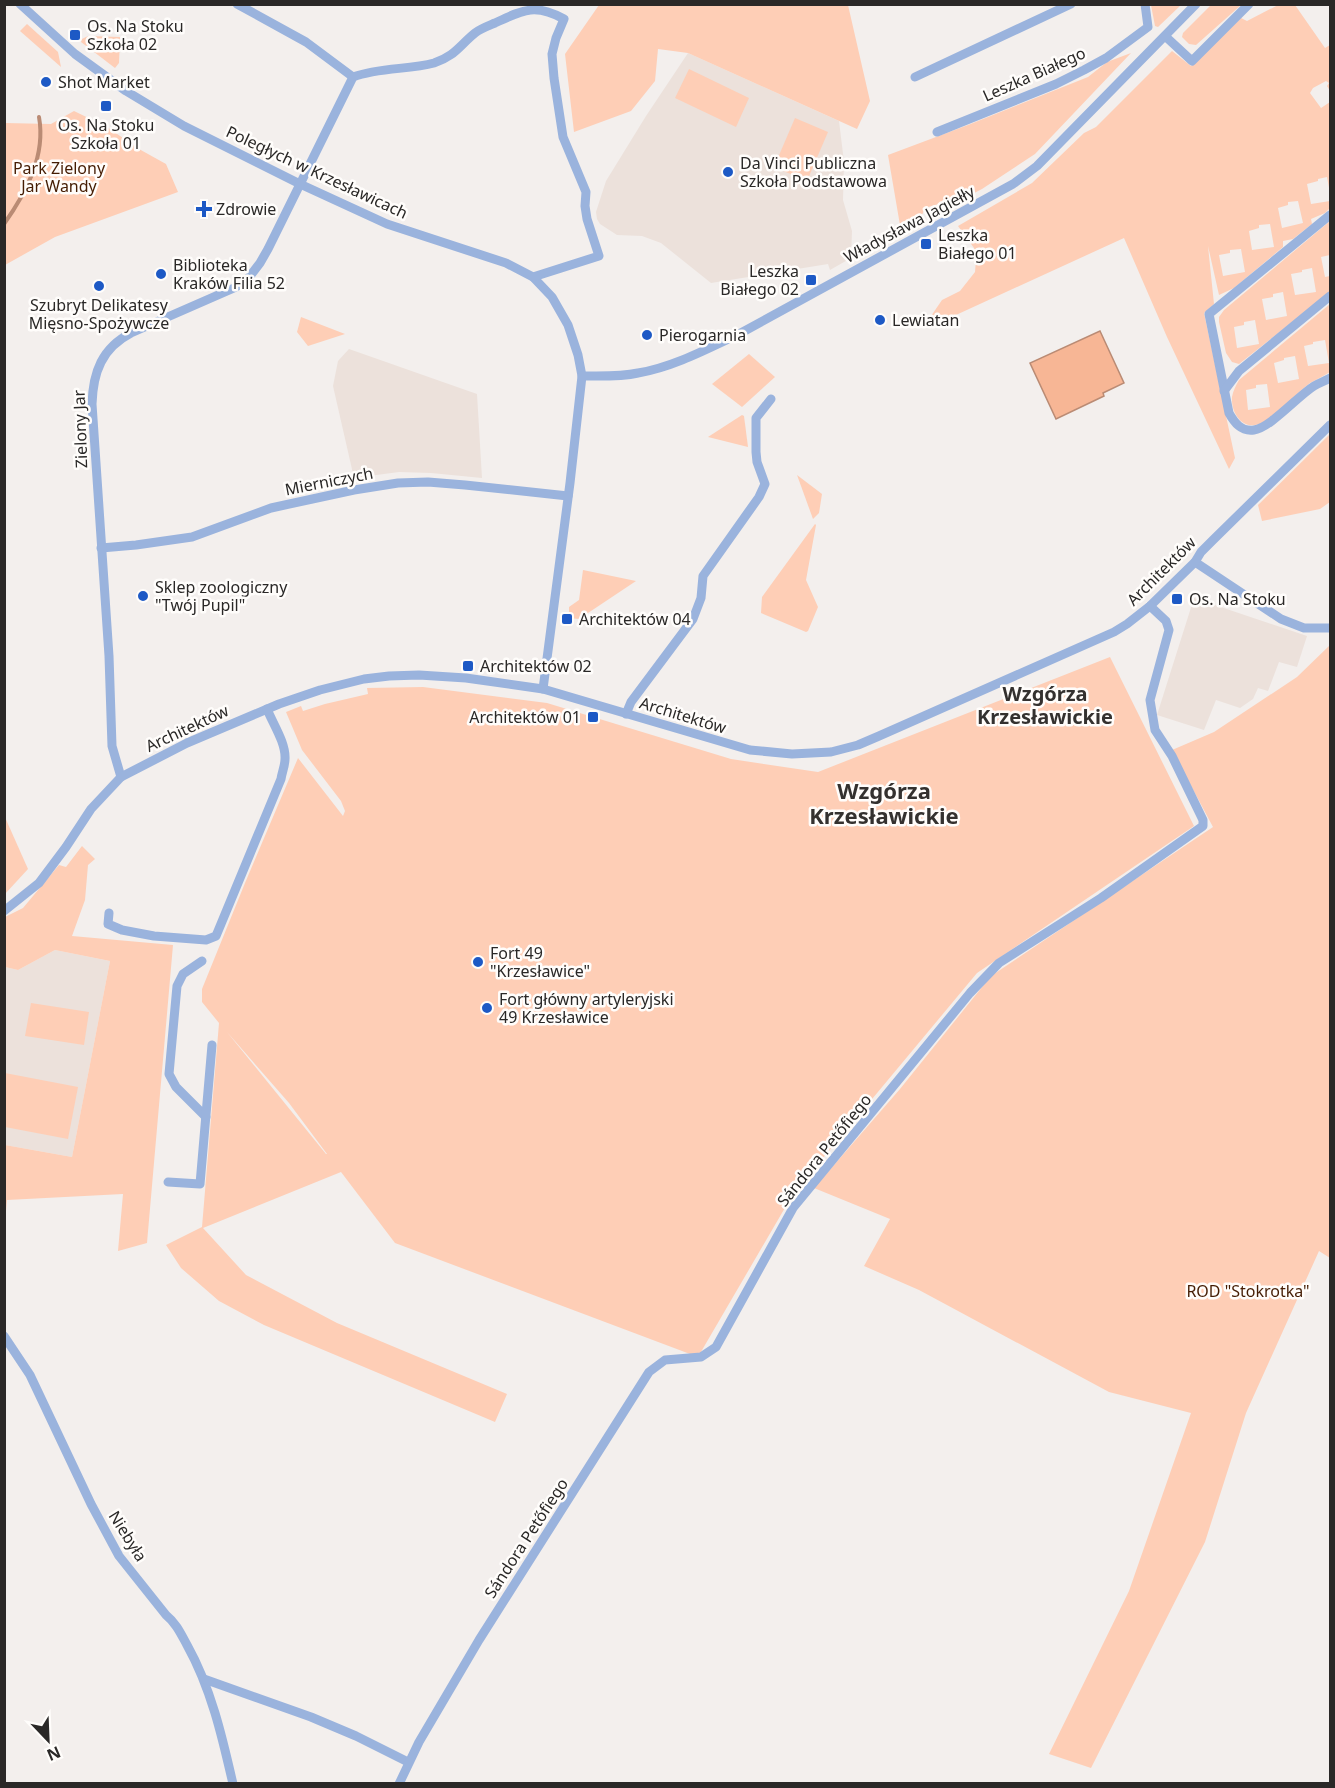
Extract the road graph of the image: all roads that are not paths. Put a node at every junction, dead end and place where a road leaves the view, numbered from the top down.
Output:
1 (237, 4) edge
2 (1071, 4) edge
3 (1145, 4) edge
4 (1196, 4) edge
5 (1249, 4) edge
6 (26, 7) edge
7 (1165, 36) junction
8 (353, 77) junction
9 (915, 77) dead end
10 (937, 132) dead end
11 (300, 184) junction
12 (1330, 215) edge
13 (533, 277) junction
14 (1330, 296) edge
15 (1218, 361) junction
16 (1239, 371) junction
17 (582, 376) junction
18 (1330, 378) edge
19 (1224, 391) junction
20 (771, 399) dead end
21 (1330, 424) edge
22 (568, 496) junction
23 (101, 548) junction
24 (1195, 562) junction
25 (1150, 606) junction
26 (1330, 628) edge
27 (543, 689) junction
28 (267, 709) junction
29 (626, 714) junction
30 (121, 777) junction
31 (4, 911) edge
32 (109, 913) dead end
33 (202, 961) dead end
34 (212, 1046) dead end
35 (206, 1117) junction
36 (168, 1182) dead end
37 (4, 1336) edge
38 (204, 1679) junction
39 (408, 1762) junction
40 (233, 1784) edge
41 (399, 1784) edge

1 - 8 street
2 - 9 street
3 - 10 street, Leszka Białego
4 - 7 street, Władysława Jagiełły
5 - 7 street
6 - 11 street, Poległych w Krzesławicach
7 - 17 street, Władysława Jagiełły
8 - 11 street, Zielony Jar
8 - 13 street
11 - 13 street, Poległych w Krzesławicach
11 - 23 street, Zielony Jar
12 - 15 street
13 - 17 street, Poległych w Krzesławicach
14 - 16 street
15 - 16 street
15 - 19 street
16 - 19 street
17 - 22 street, Poległych w Krzesławicach
18 - 19 street
20 - 29 street
21 - 24 street, Architektów
22 - 23 street, Mierniczych
22 - 27 street, Poległych w Krzesławicach
23 - 30 street, Zielony Jar
24 - 25 street, Architektów
24 - 26 street
25 - 29 street, Architektów
25 - 39 street, Sándora Petőfiego
27 - 28 street, Architektów
27 - 29 street, Architektów
28 - 30 street, Architektów
28 - 32 street
30 - 31 street, Architektów
33 - 35 street
34 - 35 street
35 - 36 street
37 - 38 street, Niebyła
38 - 39 street
38 - 40 street, Niebyła
39 - 41 street, Sándora Petőfiego

